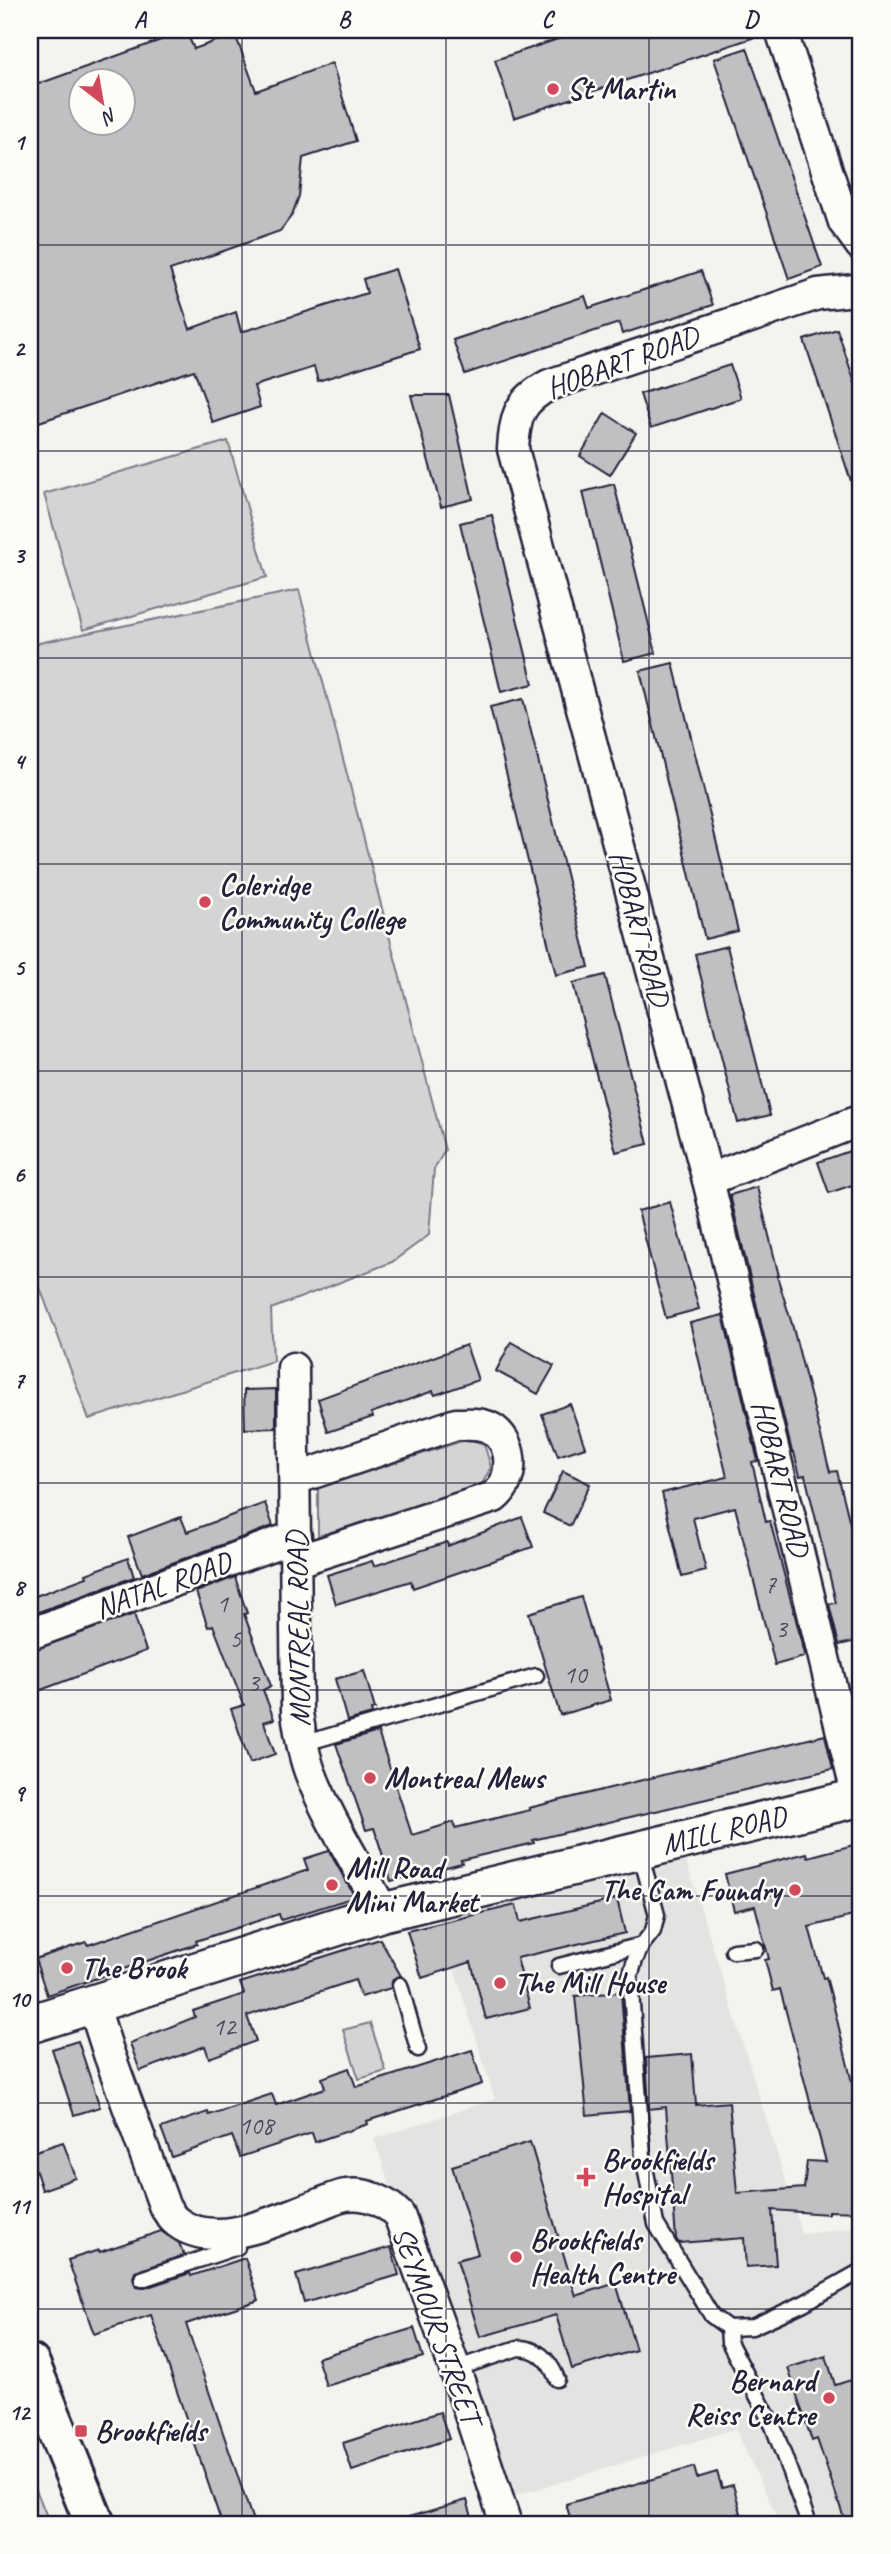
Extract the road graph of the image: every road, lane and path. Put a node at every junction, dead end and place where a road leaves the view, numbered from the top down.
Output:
1 (781, 30) edge
2 (861, 245) edge
3 (858, 292) edge
4 (861, 1120) edge
5 (708, 1180) junction
6 (293, 1368) dead end
7 (295, 1479) junction
8 (296, 1548) junction
9 (30, 1634) edge
10 (536, 1676) dead end
11 (302, 1744) junction
12 (860, 1798) edge
13 (640, 1850) junction
14 (381, 1916) junction
15 (642, 1945) junction
16 (756, 1949) dead end
17 (733, 1951) dead end
18 (559, 1966) dead end
19 (400, 1985) dead end
20 (93, 2004) junction
21 (30, 2024) edge
22 (418, 2049) dead end
23 (235, 2233) junction
24 (861, 2272) edge
25 (142, 2279) dead end
26 (728, 2328) junction
27 (30, 2364) edge
28 (455, 2369) junction
29 (557, 2379) dead end
30 (95, 2524) edge
31 (506, 2524) edge
32 (809, 2524) edge

1 - 2 street
3 - 5 street, HOBART ROAD
4 - 5 street
5 - 12 street, HOBART ROAD
6 - 7 street, MONTREAL ROAD
7 - 8 street, MONTREAL ROAD
7 - 8 street, NATAL ROAD
8 - 9 street, NATAL ROAD
8 - 11 street, MONTREAL ROAD
10 - 11 lane
11 - 14 street, MONTREAL ROAD
12 - 13 street, MILL ROAD
13 - 14 street, MILL ROAD
13 - 15 lane
14 - 20 street
15 - 18 lane
15 - 26 lane
16 - 17 lane
19 - 22 lane
20 - 21 street
20 - 23 street, SEYMOUR STREET
23 - 25 lane
23 - 28 street, SEYMOUR STREET
24 - 26 lane
26 - 32 lane
27 - 30 main road
28 - 29 lane
28 - 31 street, SEYMOUR STREET

